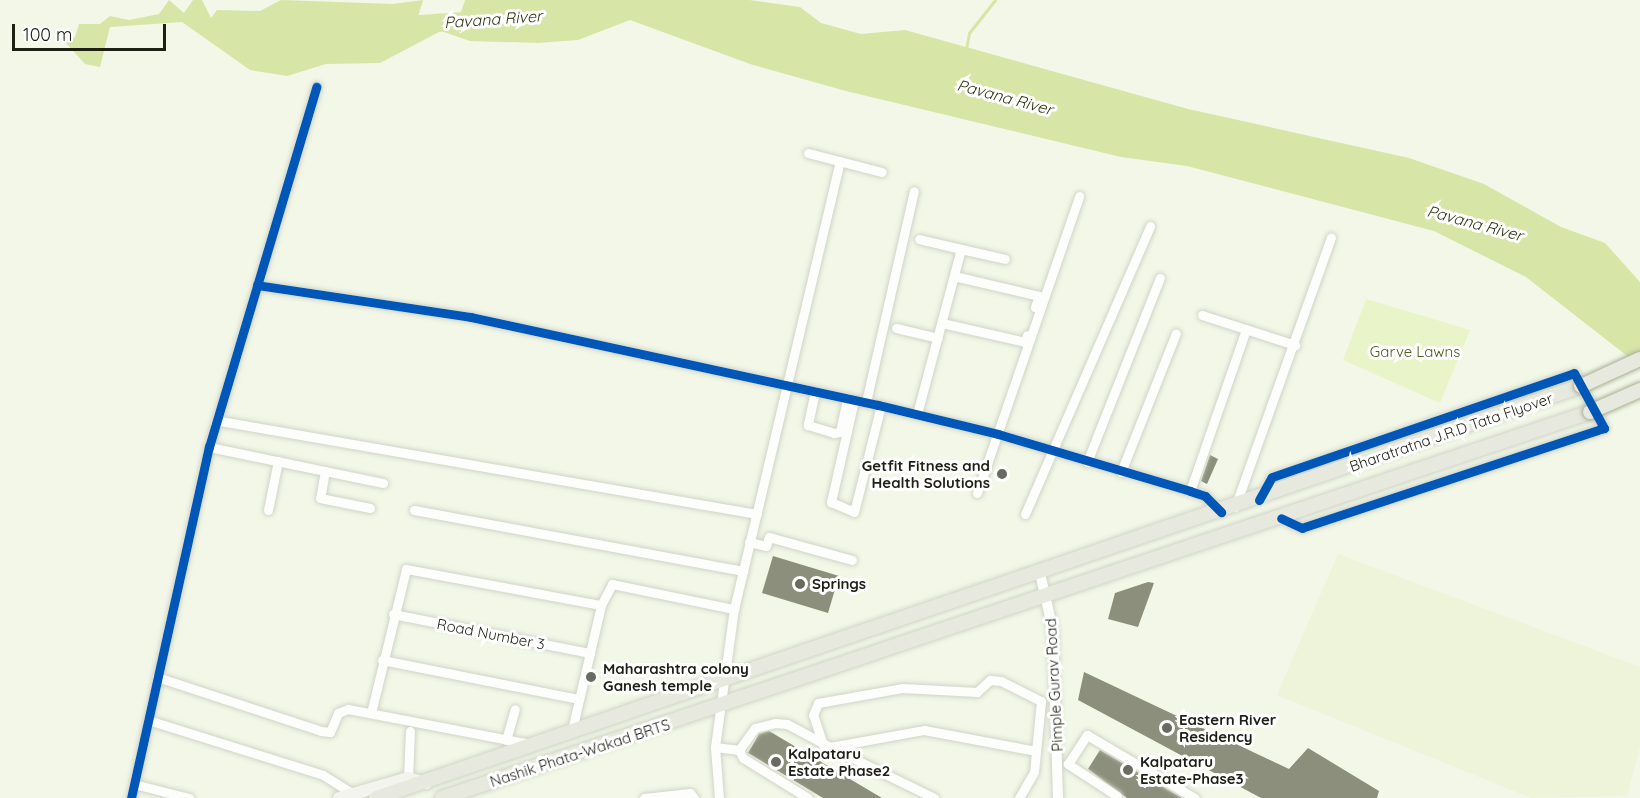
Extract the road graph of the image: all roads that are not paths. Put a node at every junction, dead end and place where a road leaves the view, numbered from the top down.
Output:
1 (316, 87) dead end
2 (808, 153) dead end
3 (840, 161) junction
4 (882, 172) dead end
5 (914, 192) dead end
6 (1079, 196) dead end
7 (1150, 226) dead end
8 (1331, 238) dead end
9 (919, 239) dead end
10 (962, 249) junction
11 (1005, 259) dead end
12 (954, 276) junction
13 (1160, 278) dead end
14 (257, 285) junction
15 (1203, 315) dead end
16 (942, 323) junction
17 (896, 328) dead end
18 (1246, 329) junction
19 (1176, 333) dead end
20 (938, 338) junction
21 (1295, 345) junction
22 (1640, 359) edge
23 (788, 386) junction
24 (1640, 390) edge
25 (815, 391) junction
26 (851, 399) junction
27 (866, 402) junction
28 (881, 405) junction
29 (917, 414) junction
30 (215, 425) junction
31 (998, 434) junction
32 (209, 447) junction
33 (1052, 453) junction
34 (278, 461) junction
35 (1087, 462) junction
36 (325, 471) junction
37 (1121, 472) junction
38 (383, 483) dead end
39 (1190, 491) junction
40 (977, 493) dead end
41 (1259, 500) junction
42 (370, 508) dead end
43 (268, 510) dead end
44 (414, 510) dead end
45 (1228, 510) junction
46 (757, 514) junction
47 (1025, 514) dead end
48 (1281, 518) junction
49 (749, 542) junction
50 (852, 560) dead end
51 (743, 571) junction
52 (1040, 573) junction
53 (1047, 596) junction
54 (601, 605) junction
55 (734, 609) junction
56 (393, 614) junction
57 (590, 653) junction
58 (382, 660) junction
59 (157, 677) junction
60 (723, 679) junction
61 (579, 699) junction
62 (718, 707) junction
63 (515, 710) dead end
64 (370, 713) junction
65 (148, 720) junction
66 (572, 730) junction
67 (410, 731) dead end
68 (506, 740) junction
69 (529, 744) junction
70 (826, 746) junction
71 (715, 747) junction
72 (739, 750) junction
73 (1036, 752) junction
74 (408, 778) junction
75 (426, 783) junction
76 (134, 784) junction
77 (353, 794) junction
78 (1118, 797) edge
79 (131, 798) edge
80 (189, 798) edge
81 (339, 798) edge
82 (376, 798) edge
83 (442, 798) edge
84 (644, 798) edge
85 (694, 798) edge
86 (719, 798) edge
87 (808, 798) edge
88 (934, 798) edge
89 (1019, 798) edge
90 (1058, 798) edge
91 (1195, 798) edge

1 - 14 street
2 - 3 street
3 - 4 street
3 - 23 street
5 - 27 street
6 - 31 street
7 - 33 street
8 - 21 street
9 - 10 street
10 - 11 street
10 - 12 street
12 - 16 street
12 - 16 street
13 - 35 street
14 - 23 street
14 - 30 street
15 - 18 street
16 - 20 street
17 - 20 street
18 - 21 street
18 - 39 street
19 - 37 street
20 - 29 street
21 - 45 street
22 - 41 main road, Bharatratna J.R.D Tata Flyover, bridge
23 - 25 street
23 - 46 street
24 - 48 main road, Bharatratna J.R.D Tata Flyover, bridge
25 - 26 street
25 - 26 street
26 - 27 street
26 - 28 street
27 - 28 street
28 - 29 street
29 - 31 street
30 - 32 street
30 - 46 street
31 - 33 street
31 - 40 street
32 - 34 street
32 - 59 street
33 - 35 street
33 - 47 street
34 - 36 street
34 - 43 street
35 - 37 street
36 - 38 street
36 - 42 street
37 - 39 street
39 - 45 street
41 - 45 main road, Bharatratna J.R.D Tata Flyover
41 - 48 street
44 - 51 street
45 - 52 main road, Bharatratna J.R.D Tata Flyover
46 - 49 street
48 - 53 main road, Bharatratna J.R.D Tata Flyover
49 - 50 street
49 - 51 street
51 - 55 street
52 - 53 street, Pimple Gurav Road
52 - 60 main road, Bharatratna J.R.D Tata Flyover
53 - 62 main road, Nashik Phata-Wakad BRTS
53 - 90 street, Pimple Gurav Road
54 - 55 street
54 - 56 street
54 - 57 street
55 - 60 street
56 - 57 street, Road Number 3
56 - 58 street
57 - 61 street
58 - 61 street
58 - 64 street
59 - 64 street
59 - 65 street
60 - 62 street
60 - 66 main road, Bharatratna J.R.D Tata Flyover
61 - 66 street
62 - 71 street
62 - 83 main road, Nashik Phata-Wakad BRTS
63 - 68 street
64 - 68 street
65 - 76 street
65 - 77 street
66 - 69 main road, Bharatratna J.R.D Tata Flyover
67 - 74 street
68 - 69 street
69 - 75 main road, Bharatratna J.R.D Tata Flyover
70 - 72 street
70 - 73 street
70 - 73 street
70 - 88 street
71 - 72 street
71 - 86 street
72 - 87 street
73 - 89 street
74 - 75 main road
74 - 77 main road
75 - 82 main road, Bharatratna J.R.D Tata Flyover
76 - 79 street
76 - 80 street
77 - 81 main road
78 - 91 street
84 - 85 street

